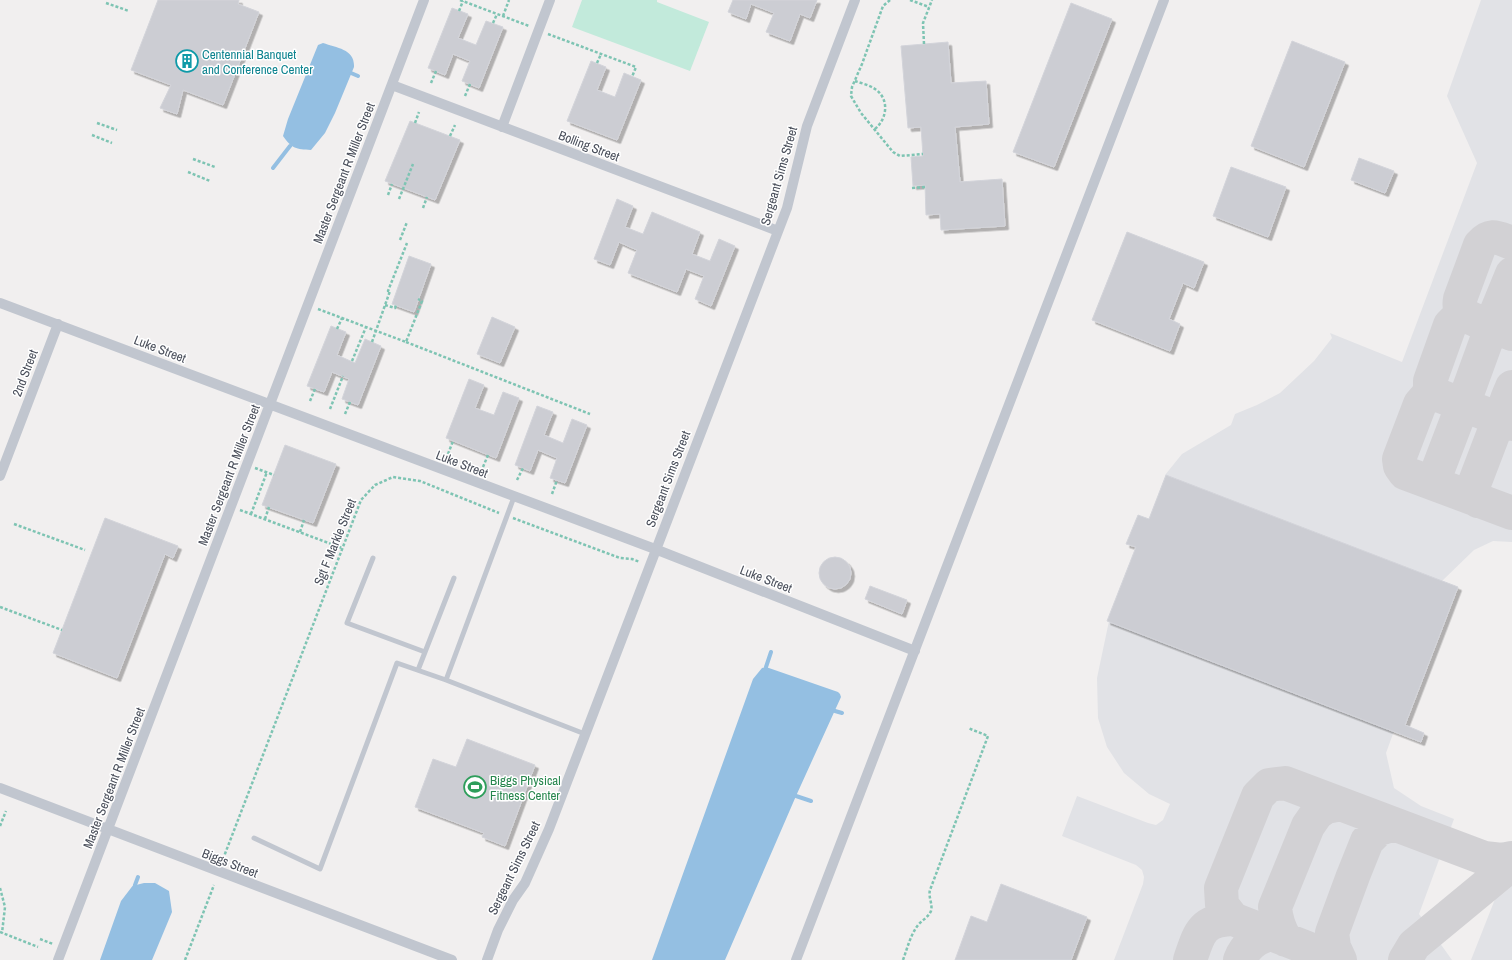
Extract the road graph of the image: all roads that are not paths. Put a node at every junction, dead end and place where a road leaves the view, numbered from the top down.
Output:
1 (424, 0) edge
2 (550, 0) edge
3 (855, 0) edge
4 (1164, 0) edge
5 (392, 85) junction
6 (502, 126) junction
7 (778, 231) junction
8 (0, 303) edge
9 (58, 324) junction
10 (270, 405) junction
11 (0, 476) edge
12 (514, 497) junction
13 (655, 549) junction
14 (373, 558) dead end
15 (454, 578) dead end
16 (915, 651) junction
17 (425, 652) junction
18 (418, 670) junction
19 (446, 680) junction
20 (585, 734) junction
21 (0, 788) edge
22 (108, 830) junction
23 (254, 838) dead end
24 (58, 960) edge
25 (452, 960) edge
26 (487, 960) edge
27 (796, 960) edge

1 - 5 street, Master Sergeant R Miller Street
2 - 6 street
3 - 7 street, Sergeant Sims Street
4 - 16 street
5 - 6 street, Bolling Street
5 - 10 street, Master Sergeant R Miller Street
6 - 7 street, Bolling Street
7 - 13 street, Sergeant Sims Street
8 - 9 street, Luke Street
9 - 10 street, Luke Street
9 - 11 street, 2nd Street
10 - 12 street, Luke Street
10 - 22 street, Master Sergeant R Miller Street
12 - 13 street, Luke Street
12 - 19 lane
13 - 16 street, Luke Street
13 - 20 street, Sergeant Sims Street
14 - 17 lane
15 - 17 lane
16 - 27 street
17 - 18 lane
18 - 19 lane
18 - 23 lane
19 - 20 lane
20 - 26 street, Sergeant Sims Street
21 - 22 street, Biggs Street
22 - 24 street, Master Sergeant R Miller Street
22 - 25 street, Biggs Street

